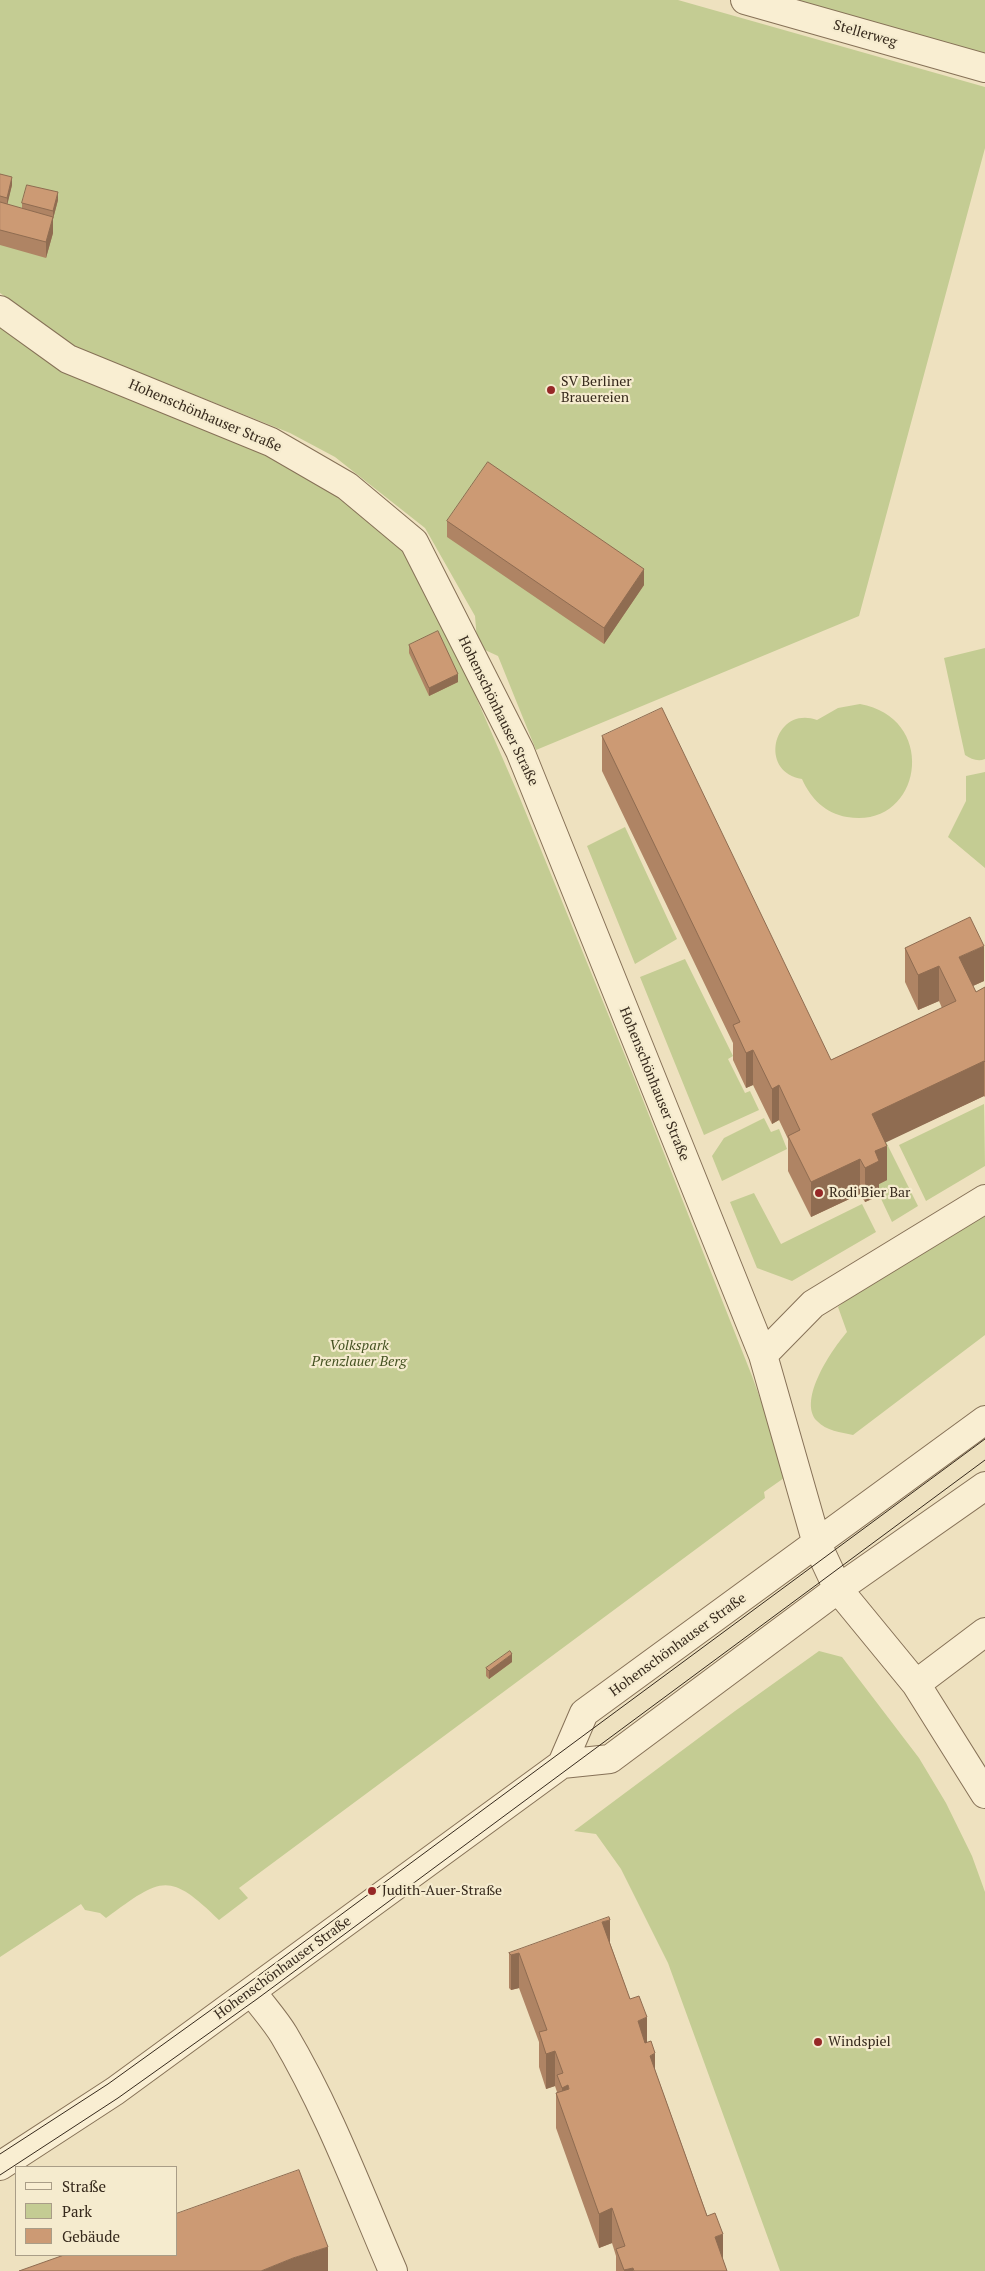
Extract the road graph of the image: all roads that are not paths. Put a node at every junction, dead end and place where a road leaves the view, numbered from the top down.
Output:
1 (745, 0) edge
2 (985, 68) edge
3 (0, 310) edge
4 (985, 1199) edge
5 (763, 1355) junction
6 (985, 1420) edge
7 (985, 1486) edge
8 (817, 1544) junction
9 (838, 1589) junction
10 (985, 1632) edge
11 (916, 1684) junction
12 (562, 1764) junction
13 (985, 1794) edge
14 (252, 1992) junction
15 (0, 2166) edge
16 (393, 2271) edge

1 - 2 street, Stellerweg
3 - 5 street, Hohenschönhauser Straße
4 - 5 street
5 - 8 street, Hohenschönhauser Straße
6 - 8 street, Hohenschönhauser Straße
7 - 9 street
8 - 9 street, Hohenschönhauser Straße
8 - 12 street, Hohenschönhauser Straße
9 - 11 street, Hohenschönhauser Straße
9 - 12 street
10 - 11 street
11 - 13 street, Hohenschönhauser Straße
12 - 14 street, Hohenschönhauser Straße
14 - 15 street, Hohenschönhauser Straße
14 - 16 street

